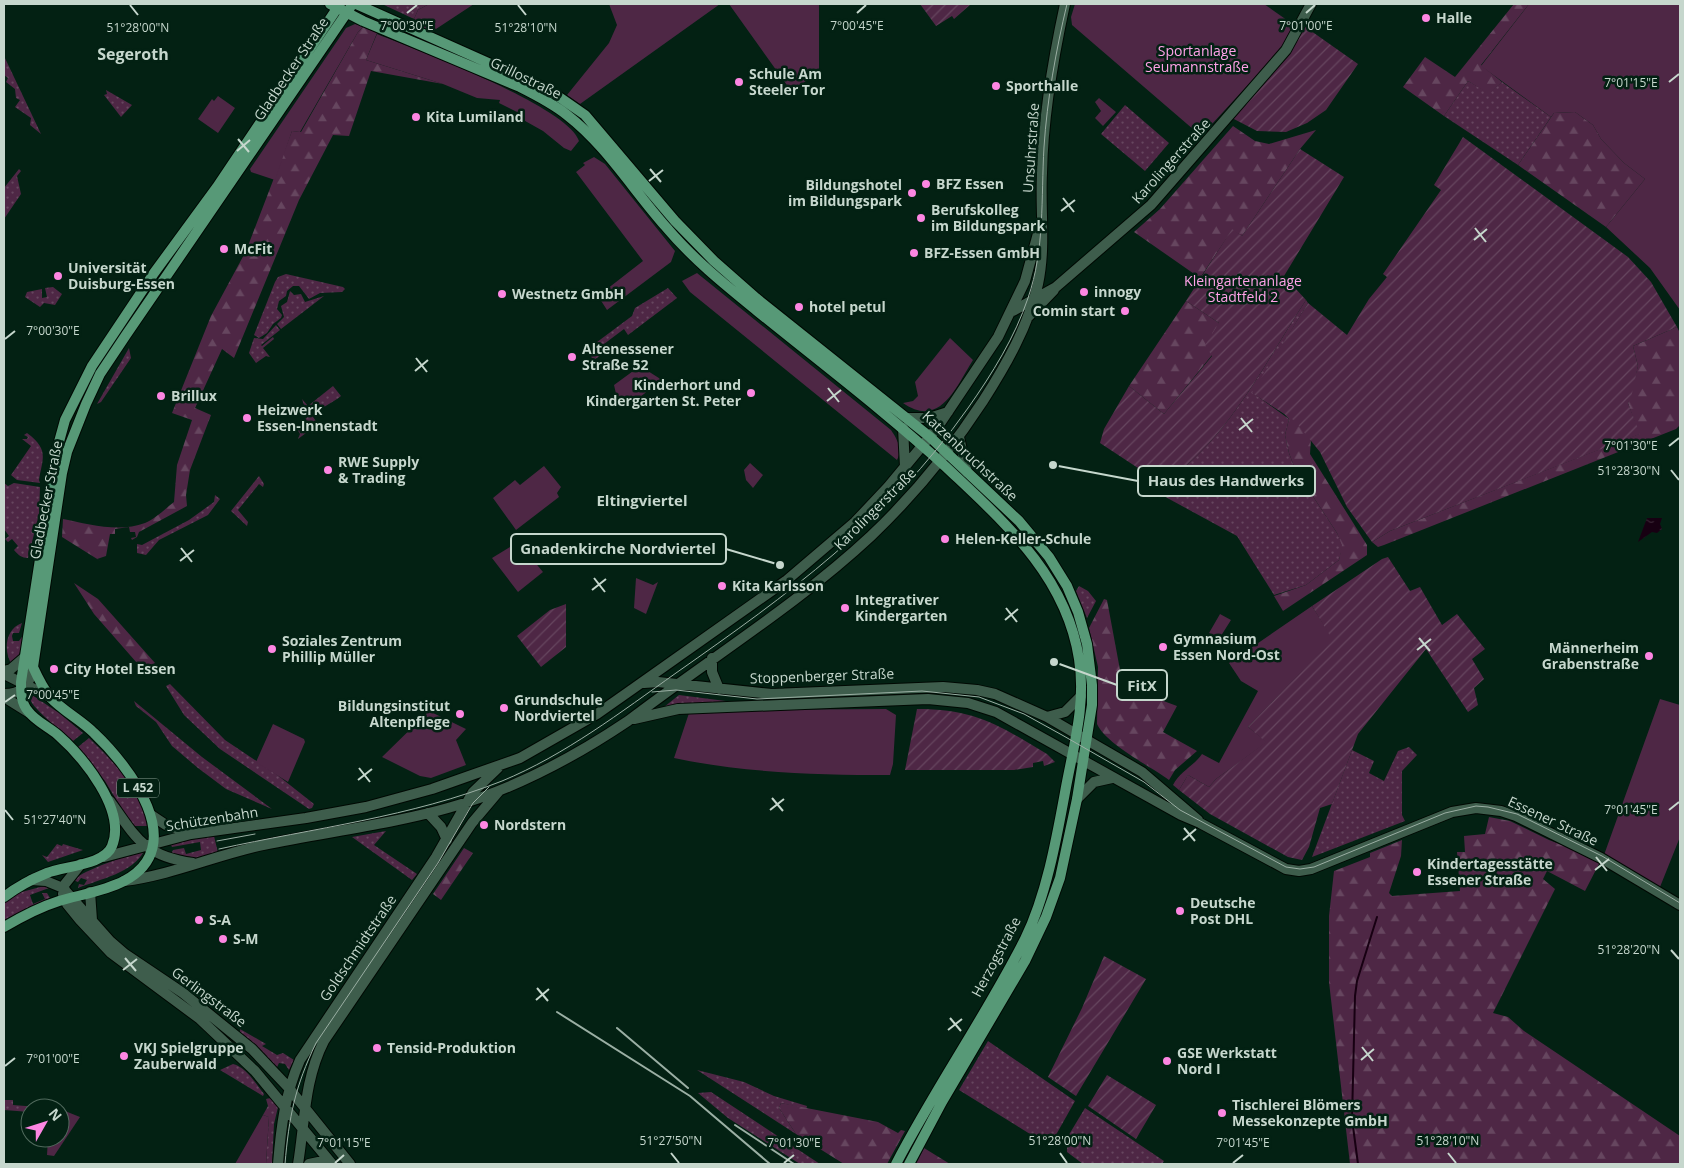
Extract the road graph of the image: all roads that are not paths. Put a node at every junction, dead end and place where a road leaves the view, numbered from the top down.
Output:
1 (355, 4) edge
2 (375, 4) edge
3 (1065, 4) edge
4 (1311, 4) edge
5 (336, 5) edge
6 (347, 12) junction
7 (388, 17) junction
8 (1041, 225) junction
9 (690, 254) joint
10 (707, 254) joint
11 (1039, 277) junction
12 (1058, 285) junction
13 (1035, 297) junction
14 (1012, 311) junction
15 (1028, 317) junction
16 (81, 388) junction
17 (86, 404) junction
18 (948, 412) junction
19 (907, 418) junction
20 (903, 428) junction
21 (930, 437) junction
22 (959, 438) junction
23 (923, 446) junction
24 (943, 457) junction
25 (905, 467) junction
26 (968, 472) junction
27 (26, 656) junction
28 (712, 658) junction
29 (33, 667) junction
30 (4, 673) edge
31 (641, 684) junction
32 (676, 684) junction
33 (23, 686) junction
34 (719, 689) junction
35 (4, 696) edge
36 (1081, 696) junction
37 (52, 698) junction
38 (648, 705) joint
39 (28, 712) junction
40 (1047, 717) junction
41 (630, 720) junction
42 (1088, 741) junction
43 (1075, 745) junction
44 (1084, 756) junction
45 (500, 765) junction
46 (1112, 778) junction
47 (500, 790) junction
48 (1077, 799) junction
49 (110, 801) junction
50 (467, 802) junction
51 (428, 813) junction
52 (151, 815) junction
53 (1200, 822) junction
54 (192, 834) junction
55 (447, 840) junction
56 (149, 846) junction
57 (104, 857) junction
58 (195, 863) junction
59 (81, 864) junction
60 (1293, 870) joint
61 (31, 880) junction
62 (124, 881) junction
63 (63, 888) junction
64 (90, 892) junction
65 (4, 897) edge
66 (69, 898) junction
67 (1680, 905) edge
68 (92, 921) junction
69 (4, 927) edge
70 (288, 1087) junction
71 (937, 1099) junction
72 (284, 1106) junction
73 (305, 1107) junction
74 (302, 1129) junction
75 (330, 1162) edge
76 (278, 1164) edge
77 (298, 1164) edge
78 (309, 1164) edge
79 (350, 1164) edge
80 (896, 1164) edge
81 (909, 1164) edge

1 - 6 main road, Gladbecker Straße
1 - 7 main road, Grillostraße
2 - 7 main road
3 - 8 main road, Unsuhrstraße
4 - 12 main road, Karolingerstraße
5 - 6 main road, Grillostraße
5 - 16 main road, Gladbecker Straße
6 - 9 main road, Grillostraße
6 - 17 main road, Gladbecker Straße
7 - 10 main road, Grillostraße
8 - 11 main road, Unsuhrstraße
8 - 14 main road, Unsuhrstraße
9 - 20 main road, Katzenbruchstraße
10 - 19 main road, Katzenbruchstraße
11 - 12 main road
11 - 13 main road, Unsuhrstraße
12 - 13 main road, Karolingerstraße
12 - 15 main road
13 - 14 main road, Karolingerstraße
13 - 15 main road, Karolingerstraße
14 - 18 main road, Karolingerstraße
15 - 22 main road, Karolingerstraße
16 - 17 main road
16 - 27 main road, Gladbecker Straße
17 - 29 main road, Gladbecker Straße
18 - 19 main road
18 - 21 main road, Karolingerstraße
19 - 21 main road, Katzenbruchstraße
20 - 23 main road, Katzenbruchstraße
20 - 25 main road
21 - 23 main road, Karolingerstraße
21 - 24 main road, Katzenbruchstraße
22 - 24 main road, Karolingerstraße
22 - 26 main road
23 - 24 main road, Katzenbruchstraße
23 - 25 main road, Karolingerstraße
24 - 26 main road, Katzenbruchstraße
24 - 28 main road, Karolingerstraße
24 - 36 main road, Katzenbruchstraße
25 - 31 main road, Karolingerstraße
26 - 42 main road, Katzenbruchstraße
27 - 30 main road
27 - 33 main road, Gladbecker Straße
28 - 32 main road, Karolingerstraße
28 - 34 main road
29 - 33 main road, Gladbecker Straße
29 - 37 main road
30 - 33 main road, L 452
31 - 32 main road, Stoppenberger Straße
31 - 45 main road
32 - 34 main road, Stoppenberger Straße
32 - 38 main road, Karolingerstraße
33 - 35 main road
33 - 37 main road, L 452
33 - 39 main road, Gladbecker Straße
34 - 40 main road, Stoppenberger Straße
35 - 39 main road, L 452
36 - 40 main road
36 - 43 main road, Katzenbruchstraße
37 - 52 main road, L 452
38 - 41 main road, Stoppenberger Straße
39 - 49 main road, L 452
40 - 43 main road, Stoppenberger Straße
41 - 43 main road, Stoppenberger Straße
41 - 47 main road, Stoppenberger Straße
42 - 43 main road, Stoppenberger Straße
42 - 44 main road, Katzenbruchstraße
42 - 53 main road, Stoppenberger Straße
43 - 44 main road, Stoppenberger Straße
43 - 71 main road, Herzogstraße
44 - 46 main road, Stoppenberger Straße
44 - 48 main road, Herzogstraße
45 - 50 main road, Goldschmidtstraße
45 - 54 main road, Schützenbahn
46 - 48 main road
46 - 53 main road, Stoppenberger Straße
47 - 50 main road, Stoppenberger Straße
47 - 73 main road, Goldschmidtstraße
48 - 71 main road, Herzogstraße
49 - 56 main road, L 452
49 - 57 main road
50 - 51 main road, Stoppenberger Straße
50 - 55 main road, Goldschmidtstraße
51 - 55 main road
51 - 58 main road
52 - 54 main road
52 - 56 main road, L 452
53 - 60 main road, Stoppenberger Straße
54 - 56 main road, Schützenbahn
55 - 70 main road, Goldschmidtstraße
56 - 57 main road, Schützenbahn
56 - 58 main road
56 - 62 main road
57 - 59 main road, Schützenbahn
58 - 62 main road
59 - 61 main road, Schützenbahn
59 - 63 main road
60 - 67 main road, Essener Straße
61 - 63 main road
61 - 65 main road, Schützenbahn
62 - 64 main road
63 - 66 main road
64 - 66 main road
64 - 68 main road
66 - 68 main road, Gerlingstraße
66 - 69 main road
66 - 72 main road, Gerlingstraße
68 - 70 main road, Gerlingstraße
70 - 72 main road, Goldschmidtstraße
70 - 73 main road, Gerlingstraße
71 - 80 main road, Herzogstraße
71 - 81 main road, Herzogstraße
72 - 74 main road, Gerlingstraße
72 - 76 main road, Goldschmidtstraße
73 - 74 main road, Goldschmidtstraße
73 - 79 main road, Gerlingstraße
74 - 75 main road, Gerlingstraße
74 - 77 main road, Goldschmidtstraße
75 - 78 main road

